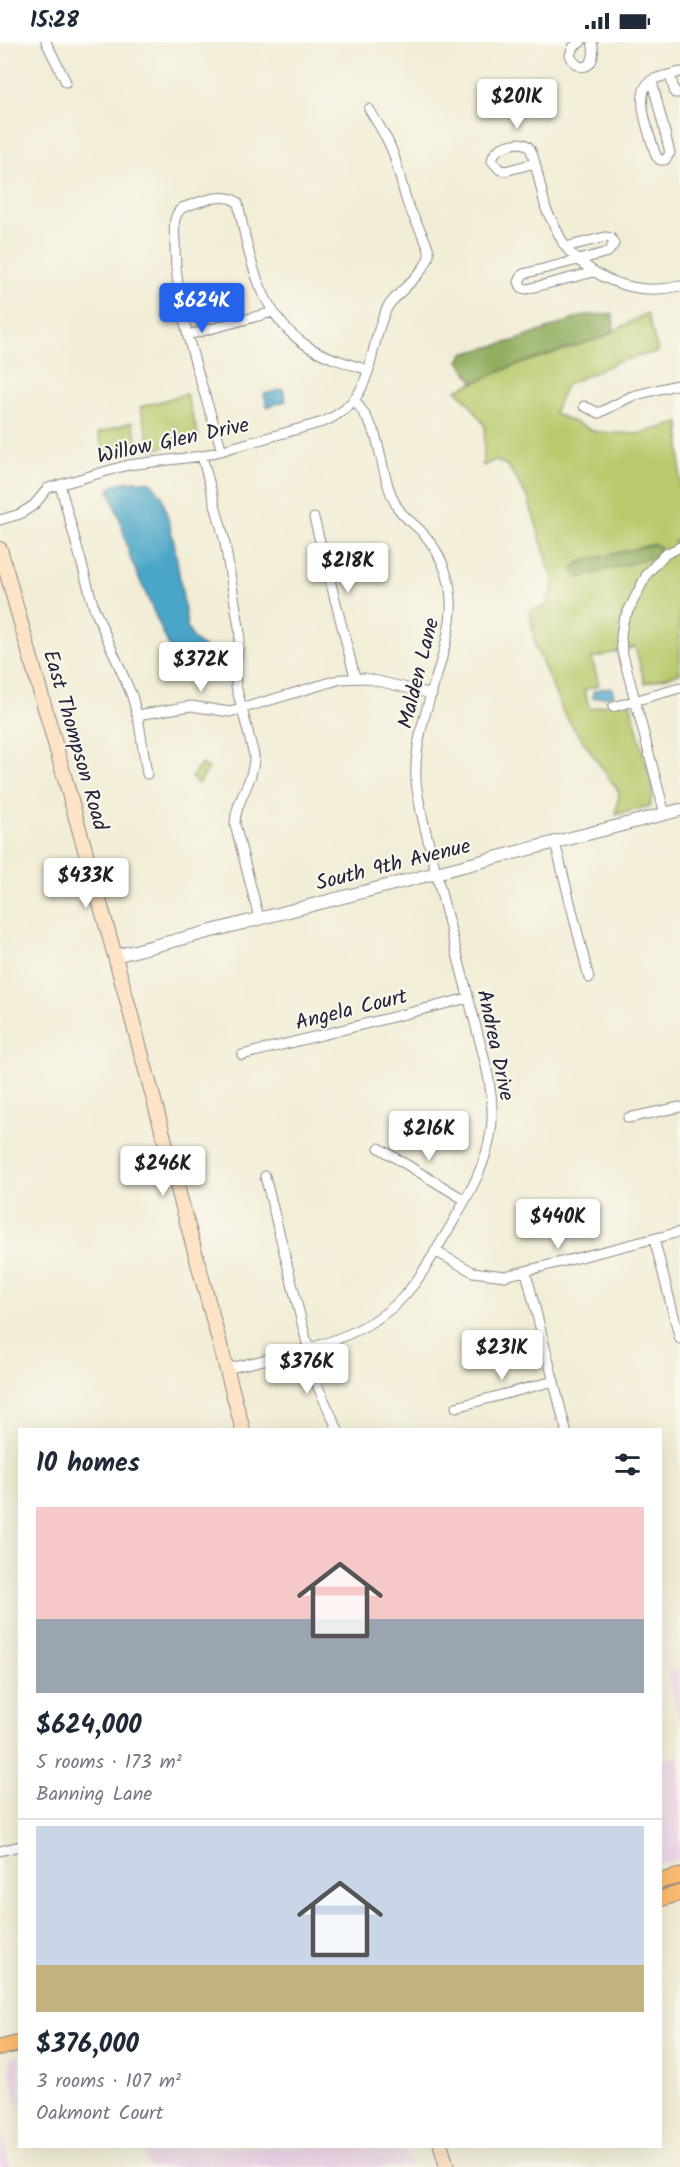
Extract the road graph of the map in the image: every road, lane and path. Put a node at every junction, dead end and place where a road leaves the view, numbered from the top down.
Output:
1 (46, 42) edge
2 (581, 42) edge
3 (592, 42) edge
4 (680, 72) edge
5 (669, 75) junction
6 (652, 81) junction
7 (66, 82) dead end
8 (680, 93) edge
9 (369, 109) dead end
10 (535, 163) junction
11 (566, 247) junction
12 (578, 260) junction
13 (594, 272) junction
14 (680, 286) edge
15 (273, 312) junction
16 (188, 335) junction
17 (369, 370) junction
18 (680, 384) edge
19 (354, 399) junction
20 (584, 406) dead end
21 (222, 451) junction
22 (202, 456) junction
23 (60, 485) junction
24 (314, 518) dead end
25 (0, 520) edge
26 (679, 547) edge
27 (0, 549) edge
28 (355, 677) junction
29 (680, 688) edge
30 (432, 694) junction
31 (636, 700) junction
32 (614, 707) dead end
33 (242, 709) junction
34 (137, 715) junction
35 (147, 774) dead end
36 (680, 810) edge
37 (665, 814) junction
38 (555, 842) junction
39 (436, 873) junction
40 (259, 918) junction
41 (115, 956) junction
42 (590, 978) dead end
43 (468, 998) junction
44 (242, 1055) dead end
45 (680, 1107) edge
46 (628, 1118) dead end
47 (379, 1148) dead end
48 (265, 1176) dead end
49 (465, 1200) junction
50 (680, 1232) edge
51 (654, 1239) junction
52 (435, 1251) junction
53 (526, 1272) junction
54 (680, 1339) edge
55 (308, 1347) junction
56 (226, 1369) junction
57 (554, 1381) junction
58 (456, 1407) dead end
59 (242, 1428) edge
60 (337, 1428) edge
61 (566, 1428) edge
62 (18, 1846) edge
63 (0, 1851) edge
64 (680, 1876) edge
65 (662, 1880) edge
66 (680, 1893) edge
67 (662, 1898) edge
68 (18, 2044) edge
69 (0, 2048) edge
70 (442, 2148) edge
71 (447, 2167) edge

1 - 7 street
2 - 3 street
4 - 5 street
5 - 6 street
5 - 8 street
6 - 6 street
9 - 17 street, Willow Glen Drive
10 - 10 street
10 - 11 street
11 - 12 street
11 - 12 street
12 - 13 street
12 - 13 street
13 - 14 street
15 - 16 street
15 - 16 street
15 - 17 street
16 - 21 street
17 - 19 street, Willow Glen Drive
18 - 20 street
19 - 21 street, Willow Glen Drive
19 - 30 street, Malden Lane
21 - 22 street, Willow Glen Drive
22 - 23 street, Willow Glen Drive
22 - 33 street
23 - 25 street, Willow Glen Drive
23 - 34 street
24 - 28 street
26 - 31 street
27 - 41 main road, East Thompson Road
28 - 30 street
28 - 33 street
29 - 31 street
30 - 39 street, Malden Lane
31 - 32 street
31 - 37 street
33 - 34 street
33 - 40 street
34 - 35 street
36 - 37 street, South 9th Avenue
37 - 38 street, South 9th Avenue
38 - 39 street, South 9th Avenue
38 - 42 street
39 - 40 street, South 9th Avenue
39 - 43 street, Andrea Drive
40 - 41 street, South 9th Avenue
41 - 56 main road, East Thompson Road
43 - 44 street, Angela Court
43 - 49 street, Andrea Drive
45 - 46 street
47 - 49 street
48 - 55 street
49 - 52 street, Andrea Drive
50 - 51 street
51 - 53 street
51 - 54 street
52 - 53 street
52 - 55 street, Andrea Drive
53 - 57 street
55 - 56 street, Andrea Drive
55 - 60 street
56 - 59 main road, East Thompson Road
57 - 58 street
57 - 61 street
62 - 63 street
64 - 65 main road
66 - 67 main road
68 - 69 main road
70 - 71 main road

